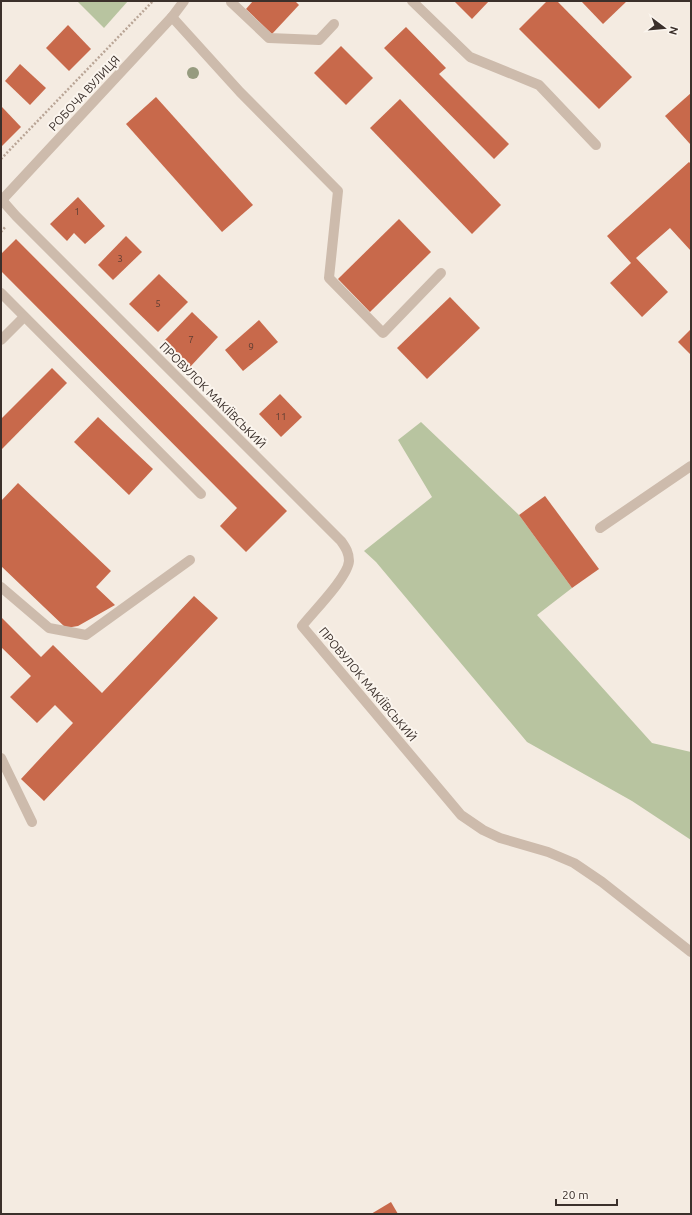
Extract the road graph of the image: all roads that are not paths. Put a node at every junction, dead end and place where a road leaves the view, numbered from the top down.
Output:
1 (184, 1) edge
2 (412, 1) edge
3 (231, 2) dead end
4 (172, 17) junction
5 (334, 24) dead end
6 (596, 144) dead end
7 (1, 200) edge
8 (441, 273) dead end
9 (1, 293) edge
10 (24, 317) junction
11 (1, 340) edge
12 (691, 466) edge
13 (201, 494) dead end
14 (600, 528) dead end
15 (190, 560) dead end
16 (1, 587) edge
17 (1, 758) edge
18 (32, 822) dead end
19 (691, 952) edge

1 - 4 street, РОБОЧА ВУЛИЦЯ
2 - 6 street
3 - 5 street
4 - 7 street, РОБОЧА ВУЛИЦЯ
4 - 8 street
7 - 19 street, ПРОВУЛОК МАКІЇВСЬКИЙ
9 - 10 street
10 - 11 street
10 - 13 street
12 - 14 street
15 - 16 street
17 - 18 street

